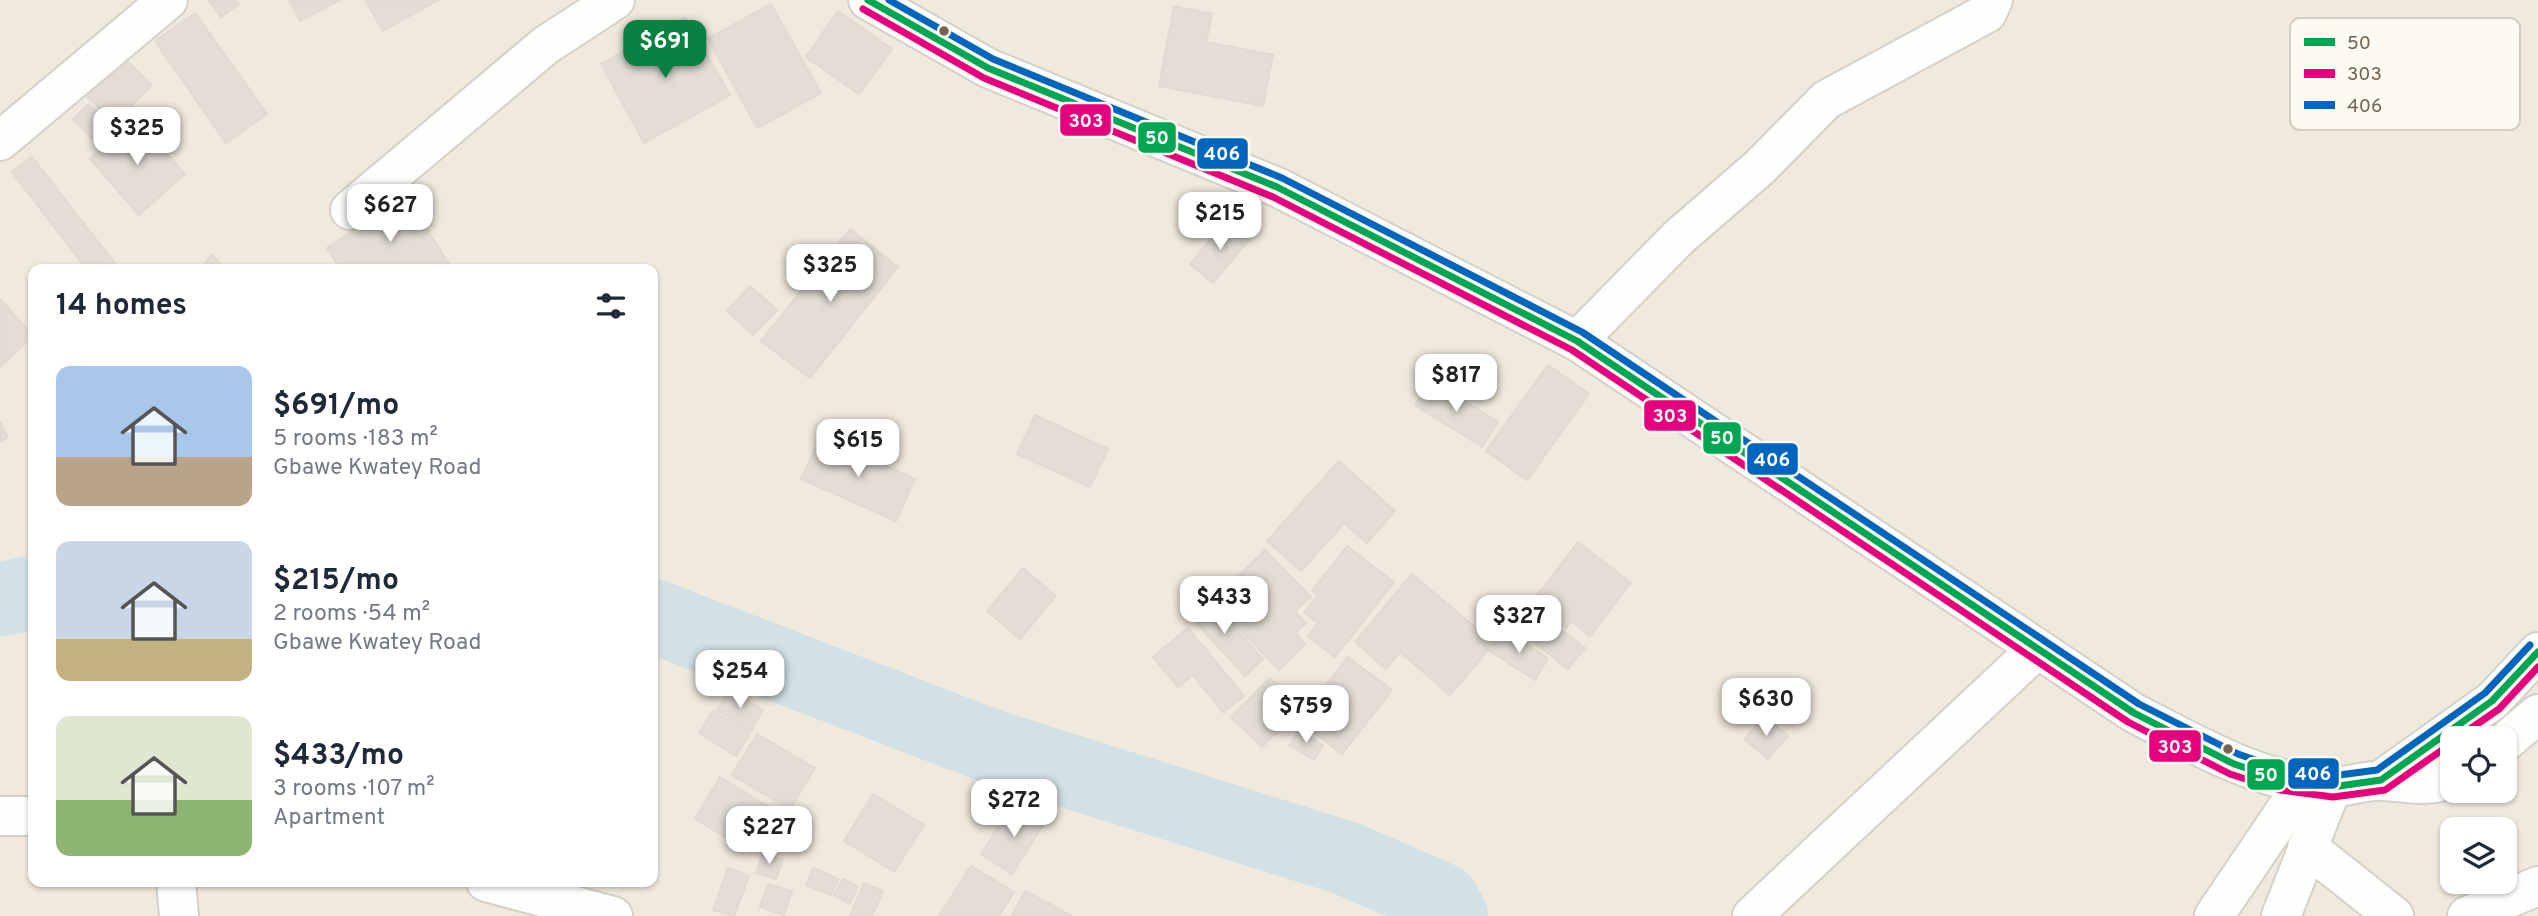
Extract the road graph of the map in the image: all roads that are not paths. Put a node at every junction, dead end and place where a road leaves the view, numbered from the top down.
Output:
1 (168, 0) edge
2 (615, 0) edge
3 (868, 0) edge
4 (1993, 0) edge
5 (0, 141) edge
6 (350, 210) dead end
7 (1577, 341) junction
8 (2036, 650) junction
9 (2538, 652) edge
10 (2538, 714) edge
11 (2517, 732) edge
12 (2381, 780) junction
13 (2440, 782) edge
14 (2318, 785) junction
15 (0, 816) edge
16 (28, 816) edge
17 (2307, 847) junction
18 (176, 887) edge
19 (505, 887) edge
20 (2538, 887) edge
21 (179, 916) edge
22 (613, 916) edge
23 (1752, 916) edge
24 (2214, 916) edge
25 (2281, 916) edge
26 (2394, 916) edge
27 (2467, 916) edge

1 - 5 street
2 - 6 street
3 - 7 street
4 - 7 street
7 - 8 street
8 - 14 street
8 - 23 street
9 - 12 street
10 - 11 street
12 - 13 street
12 - 14 street
14 - 17 street
14 - 24 street
15 - 16 street
17 - 25 street
17 - 26 street
18 - 21 street
19 - 22 street
20 - 27 street

